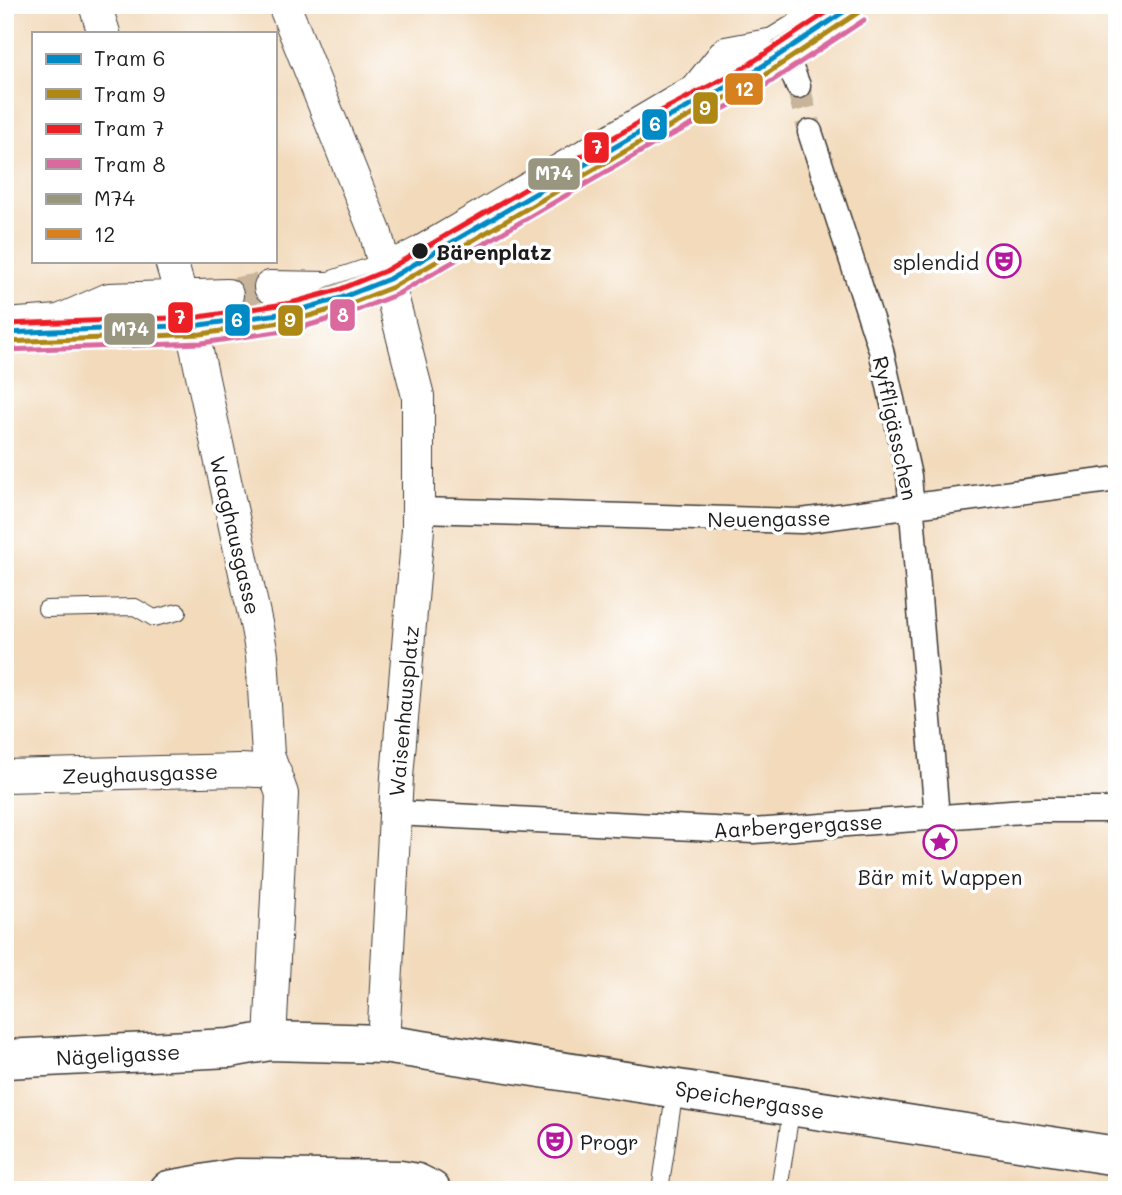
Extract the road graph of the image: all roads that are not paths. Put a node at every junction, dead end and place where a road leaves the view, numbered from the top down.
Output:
1 (95, 5) edge
2 (284, 5) edge
3 (837, 5) edge
4 (104, 32) edge
5 (777, 42) junction
6 (798, 86) tunnel mouth
7 (810, 132) tunnel mouth
8 (171, 262) edge
9 (386, 269) junction
10 (270, 287) tunnel mouth
11 (330, 288) junction
12 (227, 295) tunnel mouth
13 (186, 313) junction
14 (5, 325) edge
15 (1117, 479) edge
16 (913, 506) junction
17 (419, 510) junction
18 (46, 609) dead end
19 (178, 612) dead end
20 (275, 772) junction
21 (5, 776) edge
22 (1117, 810) edge
23 (395, 813) junction
24 (937, 817) junction
25 (270, 1041) junction
26 (383, 1044) junction
27 (5, 1059) edge
28 (675, 1087) junction
29 (792, 1105) junction
30 (1117, 1156) edge
31 (236, 1184) edge
32 (169, 1190) edge
33 (430, 1190) edge
34 (660, 1190) edge
35 (779, 1190) edge

1 - 4 street
2 - 9 street
3 - 5 street
5 - 6 street
5 - 9 street
7 - 16 street, Ryffligässchen
8 - 13 street, Waaghausgasse
9 - 11 street
9 - 17 street, Waisenhausplatz
10 - 11 street
11 - 13 street
12 - 13 street
13 - 14 street
13 - 20 street, Waaghausgasse
15 - 16 street, Neuengasse
16 - 17 street, Neuengasse
16 - 24 street, Ryffligässchen
17 - 23 street, Waisenhausplatz
18 - 19 lane
20 - 21 street, Zeughausgasse
20 - 25 street
22 - 24 street, Aarbergergasse
23 - 24 street, Aarbergergasse
23 - 26 street, Waisenhausplatz
25 - 26 street
25 - 27 street, Nägeligasse
26 - 28 street, Speichergasse
28 - 29 street, Speichergasse
28 - 34 lane
29 - 30 street, Speichergasse
29 - 35 lane
31 - 32 street
31 - 33 street

